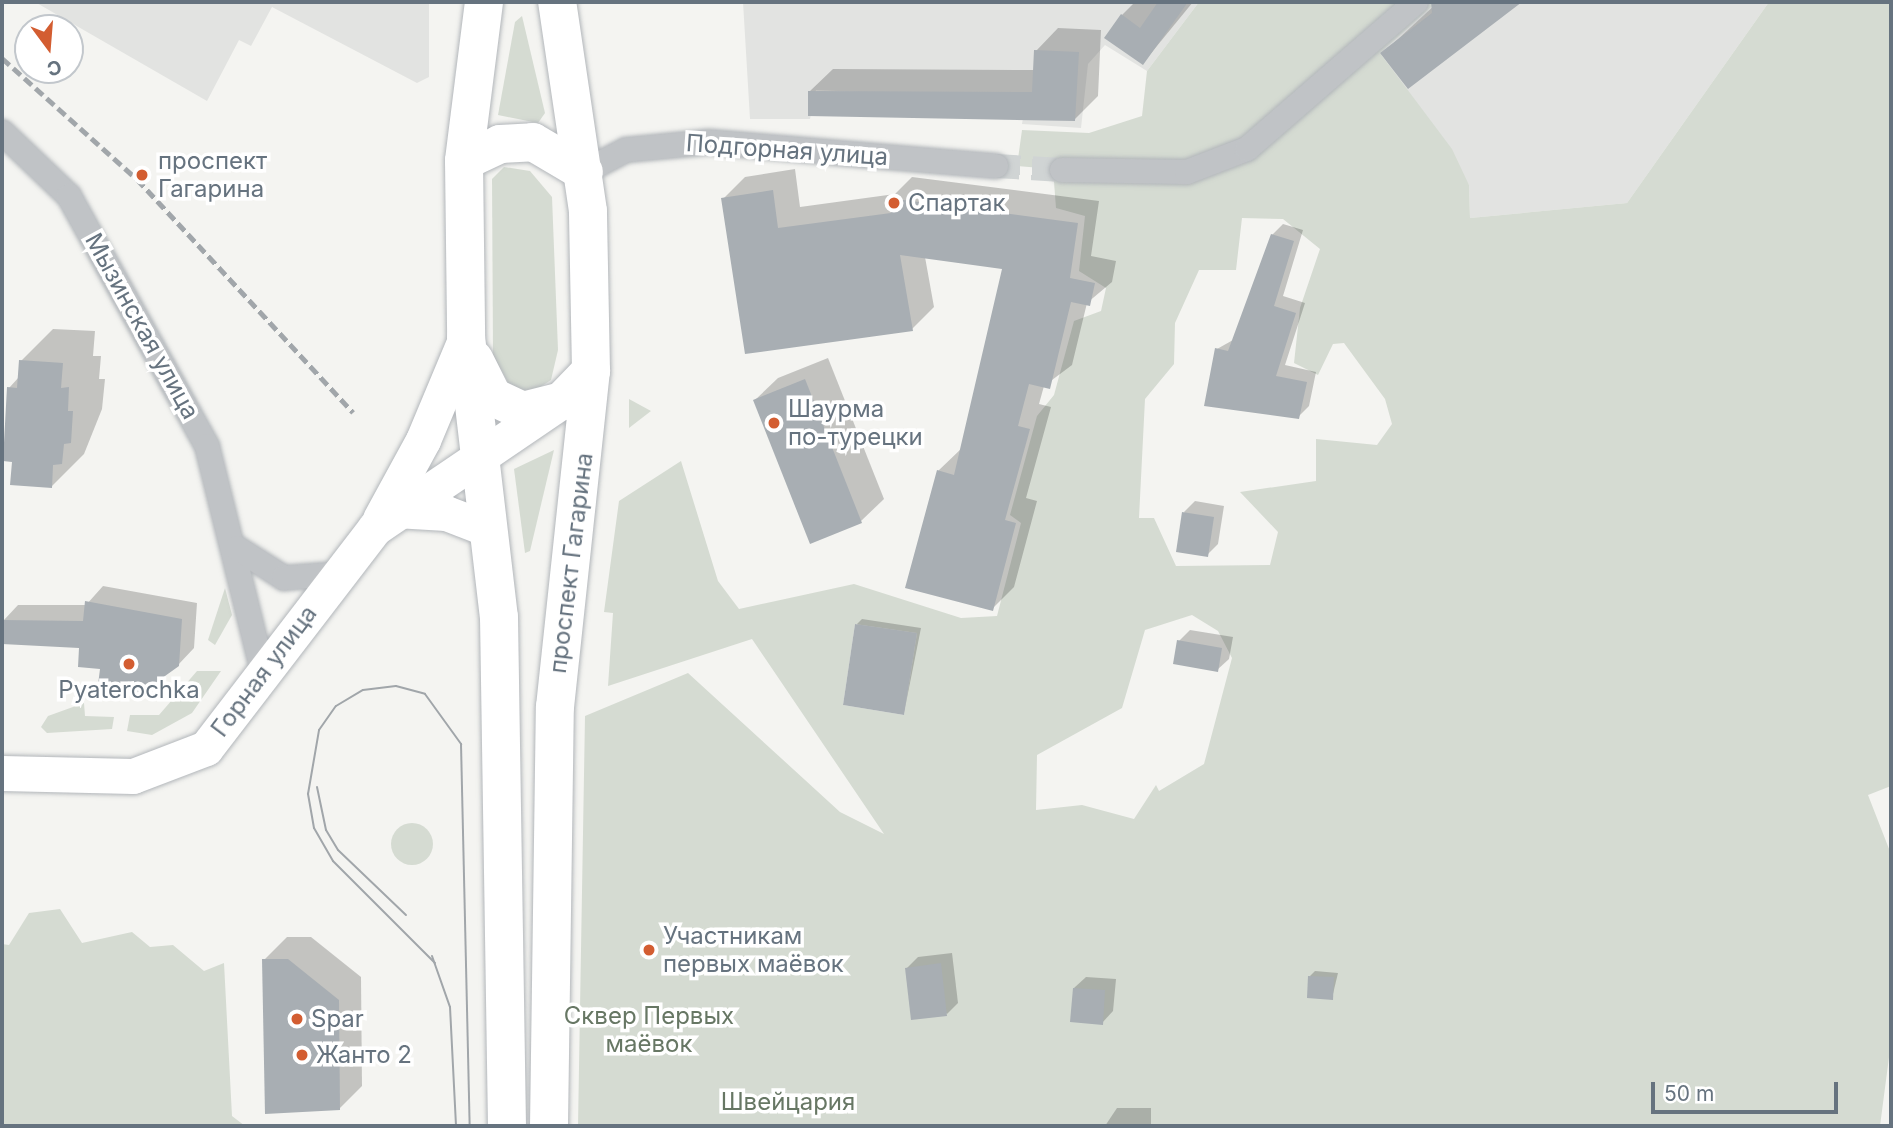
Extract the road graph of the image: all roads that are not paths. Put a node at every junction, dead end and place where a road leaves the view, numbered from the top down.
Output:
1 (484, 2) edge
2 (557, 2) edge
3 (1416, 2) edge
4 (2, 132) edge
5 (464, 162) junction
6 (996, 166) tunnel mouth
7 (1062, 170) tunnel mouth
8 (584, 172) junction
9 (466, 337) junction
10 (591, 371) junction
11 (562, 401) junction
12 (478, 457) junction
13 (385, 519) junction
14 (488, 529) junction
15 (237, 548) junction
16 (337, 573) junction
17 (263, 672) junction
18 (2, 773) edge
19 (507, 1126) edge
20 (548, 1126) edge

1 - 5 main road
2 - 8 main road, проспект Гагарина
3 - 7 street
4 - 15 street, Мызинская улица
5 - 8 main road
5 - 9 main road
6 - 8 street, Подгорная улица
8 - 10 main road, проспект Гагарина
9 - 11 main road
9 - 12 main road
9 - 13 main road, Горная улица
10 - 11 main road
10 - 20 main road, проспект Гагарина
11 - 12 main road, Горная улица
12 - 13 main road, Горная улица
12 - 14 main road
13 - 14 main road
13 - 16 main road, Горная улица
14 - 19 main road
15 - 16 street
15 - 17 street, Мызинская улица
16 - 17 main road, Горная улица
17 - 18 main road, Горная улица

